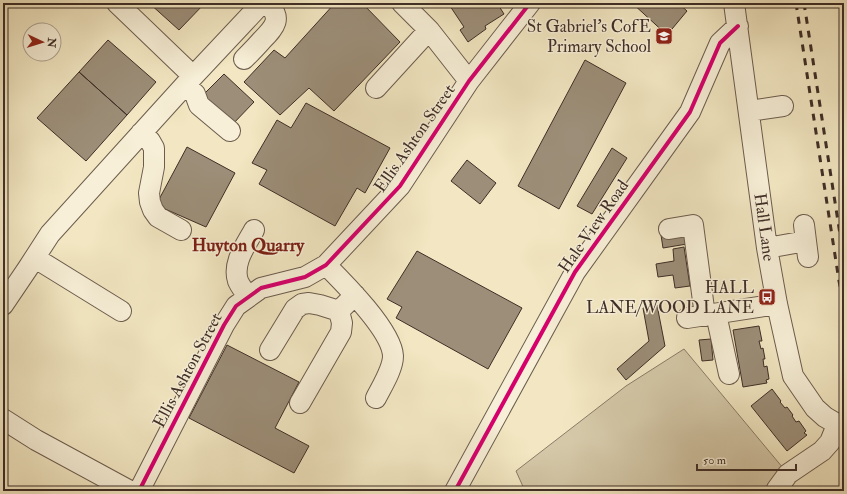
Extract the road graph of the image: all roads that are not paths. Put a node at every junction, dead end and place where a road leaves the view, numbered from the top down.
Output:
1 (117, 3) edge
2 (262, 3) edge
3 (268, 3) edge
4 (402, 3) edge
5 (530, 3) edge
6 (734, 3) edge
7 (738, 26) junction
8 (429, 30) junction
9 (244, 59) dead end
10 (189, 80) junction
11 (469, 81) junction
12 (376, 88) dead end
13 (783, 105) dead end
14 (749, 110) junction
15 (230, 131) dead end
16 (141, 133) junction
17 (669, 229) dead end
18 (181, 230) dead end
19 (254, 230) dead end
20 (806, 241) dead end
21 (767, 248) junction
22 (35, 258) junction
23 (326, 265) junction
24 (355, 295) junction
25 (248, 297) junction
26 (777, 304) junction
27 (3, 305) edge
28 (121, 311) dead end
29 (339, 311) junction
30 (703, 316) junction
31 (270, 350) dead end
32 (729, 374) dead end
33 (376, 398) dead end
34 (300, 403) dead end
35 (3, 420) edge
36 (840, 427) edge
37 (130, 491) edge
38 (139, 491) edge
39 (455, 491) edge
40 (776, 491) edge

1 - 10 street
2 - 10 street
3 - 9 street
4 - 8 street
5 - 11 street, Ellis Ashton Street
6 - 7 street, Hall Lane
7 - 14 street, Hall Lane
7 - 39 street, Hale View Road
8 - 11 street
8 - 12 street
10 - 15 street
10 - 16 street
11 - 23 street, Ellis Ashton Street
13 - 14 street
14 - 21 street, Hall Lane
16 - 18 street
16 - 22 street
17 - 30 street
19 - 25 street
20 - 21 street
21 - 26 street, Hall Lane
22 - 27 street
22 - 28 street
23 - 24 street
23 - 25 street, Ellis Ashton Street
24 - 29 street
24 - 33 street
25 - 38 street, Ellis Ashton Street
26 - 30 street
26 - 36 street, Hall Lane
29 - 31 street
29 - 34 street
30 - 32 street
35 - 37 street
36 - 40 street

